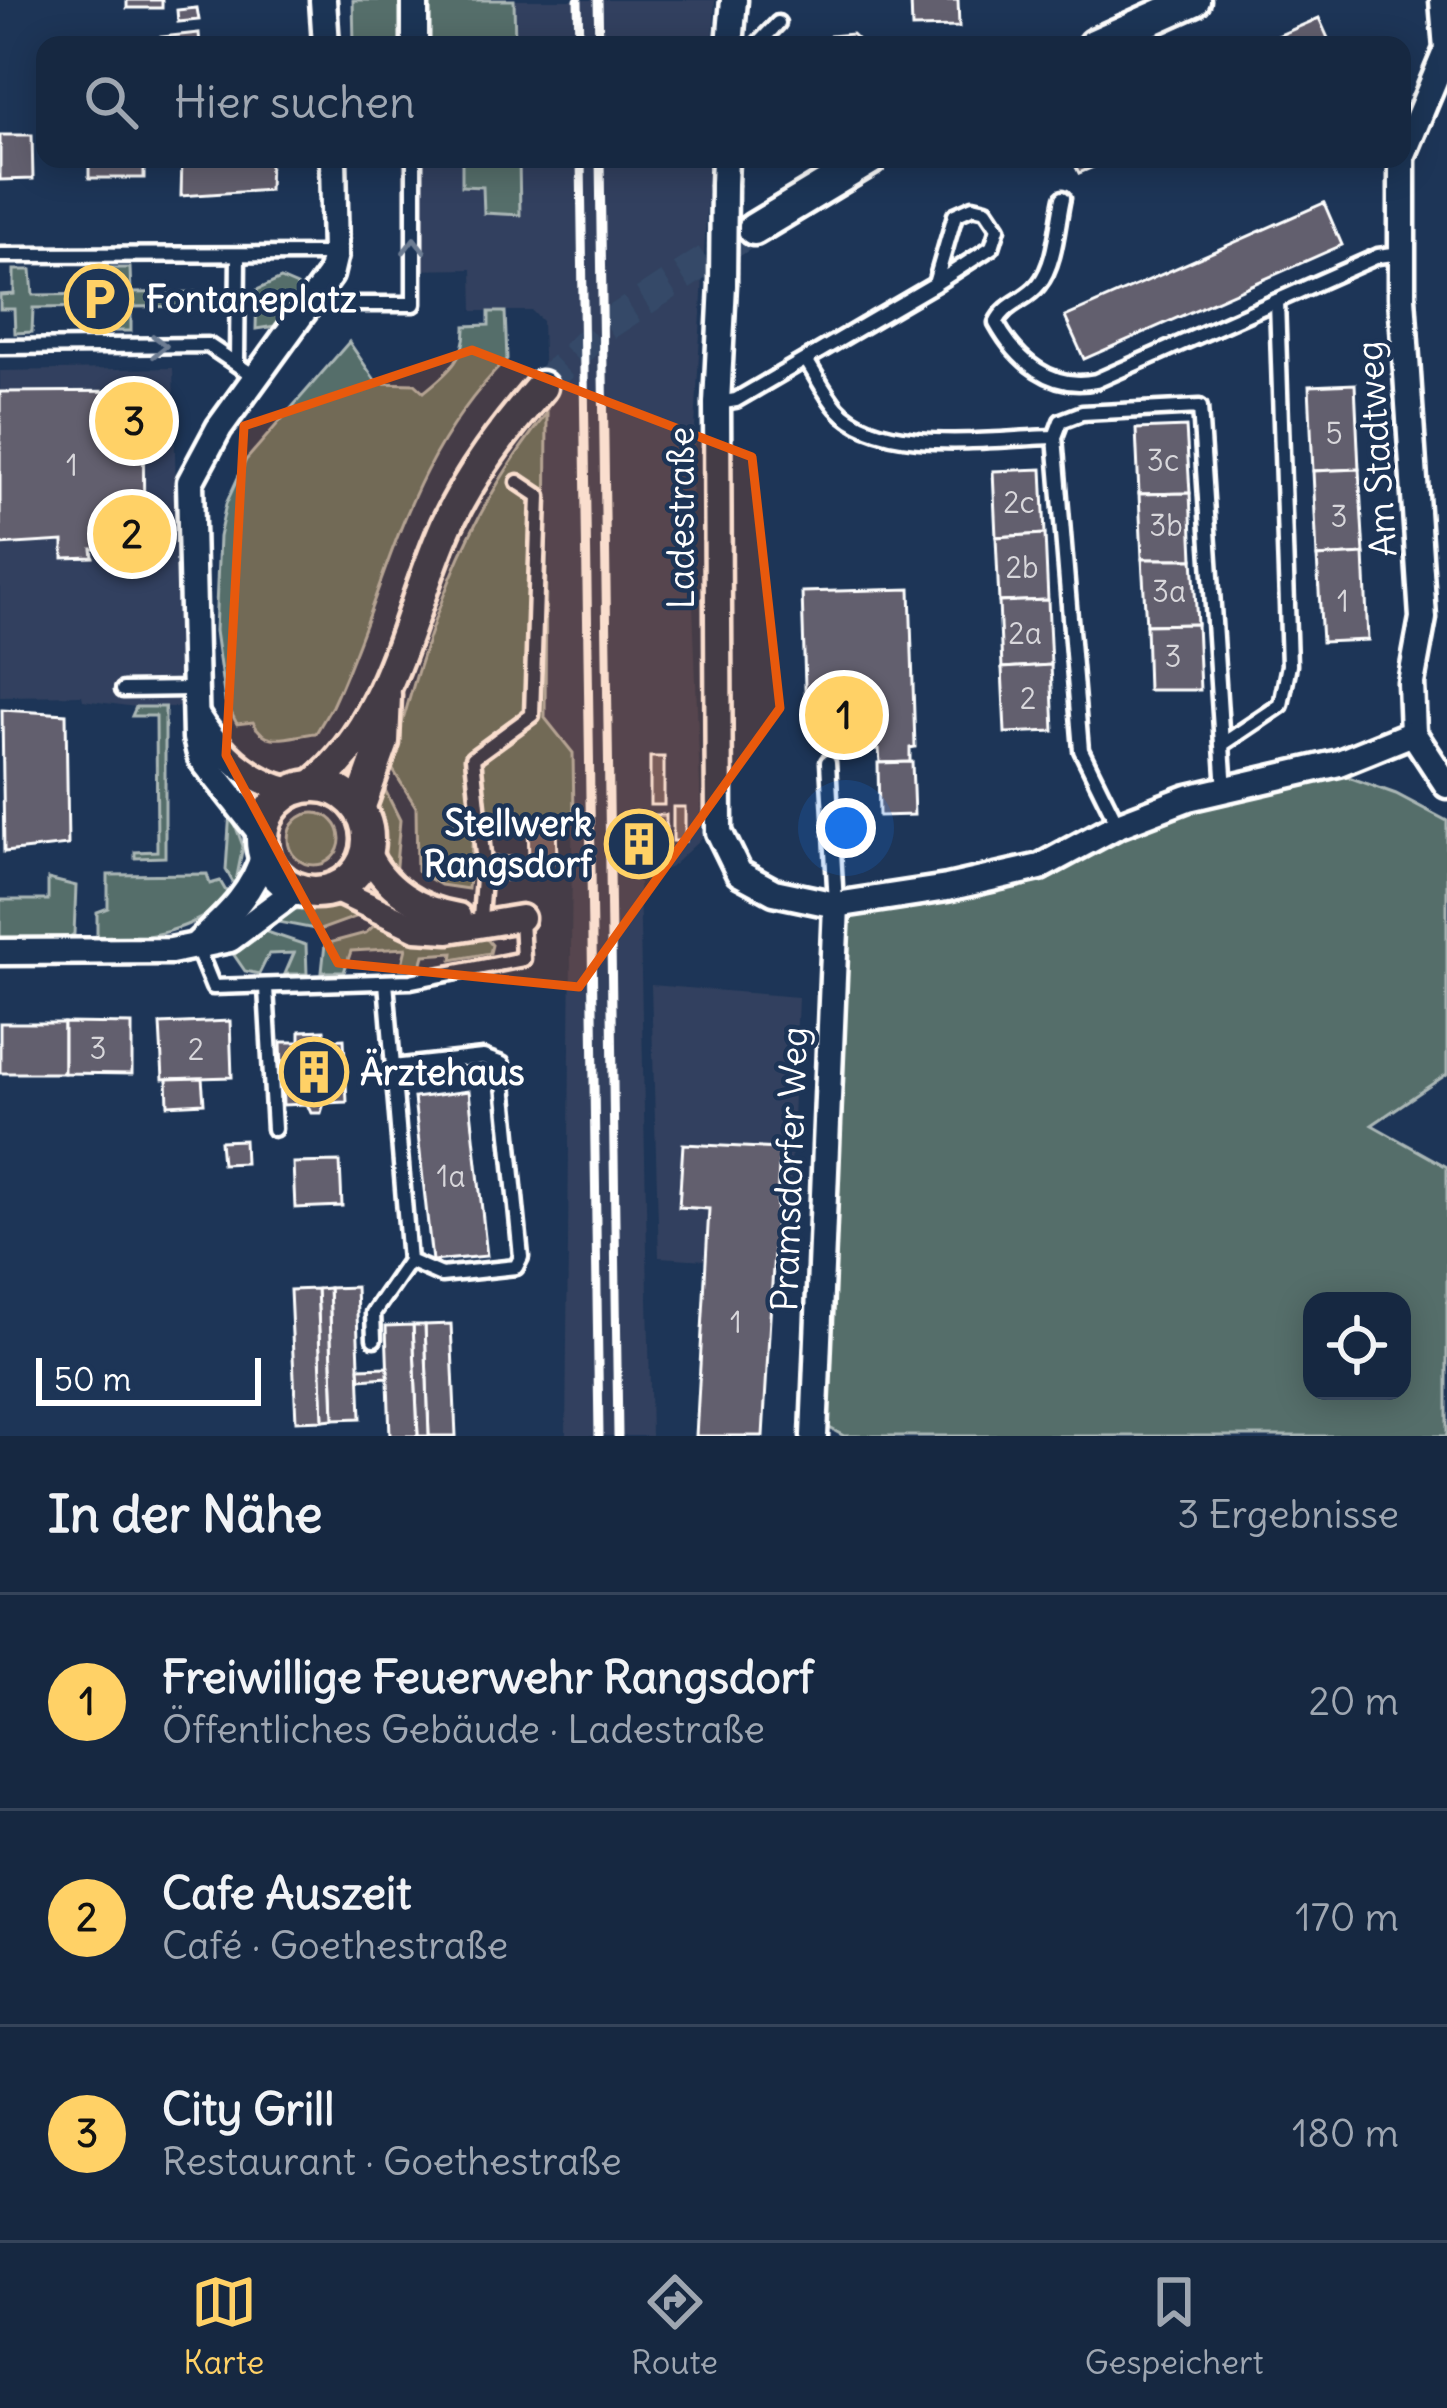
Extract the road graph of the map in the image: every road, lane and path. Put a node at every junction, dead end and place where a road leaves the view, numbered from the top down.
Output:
1 (323, 0) edge
2 (415, 0) edge
3 (734, 0) edge
4 (1194, 0) edge
5 (1444, 0) edge
6 (778, 22) dead end
7 (325, 36) edge
8 (415, 36) edge
9 (731, 36) edge
10 (765, 36) edge
11 (1114, 36) edge
12 (1411, 136) edge
13 (333, 168) edge
14 (414, 168) edge
15 (855, 168) edge
16 (1402, 168) edge
17 (724, 172) edge
18 (1064, 198) dead end
19 (754, 229) tunnel mouth
20 (335, 254) junction
21 (1401, 254) junction
22 (0, 255) edge
23 (238, 255) junction
24 (935, 284) junction
25 (1277, 301) junction
26 (313, 304) junction
27 (0, 347) edge
28 (806, 360) junction
29 (247, 370) junction
30 (541, 387) tunnel mouth
31 (717, 404) junction
32 (1055, 437) junction
33 (518, 482) dead end
34 (123, 690) dead end
35 (385, 695) junction
36 (193, 701) junction
37 (1413, 733) junction
38 (1223, 744) junction
39 (827, 762) dead end
40 (1447, 785) edge
41 (304, 788) junction
42 (1225, 791) junction
43 (359, 808) junction
44 (1118, 825) junction
45 (263, 844) junction
46 (367, 850) junction
47 (298, 889) junction
48 (334, 889) junction
49 (836, 905) junction
50 (520, 918) joint
51 (485, 920) junction
52 (196, 945) junction
53 (0, 952) edge
54 (386, 982) junction
55 (266, 988) junction
56 (393, 1067) junction
57 (274, 1129) dead end
58 (409, 1261) junction
59 (374, 1339) dead end
60 (814, 1436) edge

1 - 7 street
2 - 8 street
3 - 9 street
4 - 11 street
5 - 12 street, Am Stadtweg
6 - 10 lane
13 - 20 street
26 -> 14 lane
15 - 19 street
16 - 21 street, Am Stadtweg
17 - 31 street, Ladestraße, bridge
18 - 25 lane
20 - 23 lane
20 - 26 street
21 - 25 lane
21 - 37 street, Am Stadtweg
22 - 23 lane
23 - 29 lane
24 - 24 lane
24 - 28 lane
25 - 38 lane
26 - 29 street
27 -> 29 lane
28 - 31 lane
28 - 32 lane
29 - 36 street
30 - 35 street
31 - 49 street, Ladestraße
32 - 38 lane
32 - 44 lane
33 - 51 lane
34 - 36 lane
35 - 41 street
35 - 43 street
36 - 41 street
36 - 45 street
37 - 40 street
37 - 42 street
38 - 42 lane
39 - 49 lane
41 - 43 street
41 - 45 street
42 - 44 street
43 - 46 street
44 - 49 street
45 - 47 street
45 - 52 street
46 - 48 street
46 - 51 street
47 - 48 street
47 - 52 street
48 - 51 street
49 - 60 street, Pramsdorfer Weg
50 - 51 street
50 - 54 lane
52 - 53 street
52 - 55 lane
54 - 55 lane
54 - 56 lane
55 - 57 lane
56 - 58 lane
56 - 58 lane
58 - 59 lane

